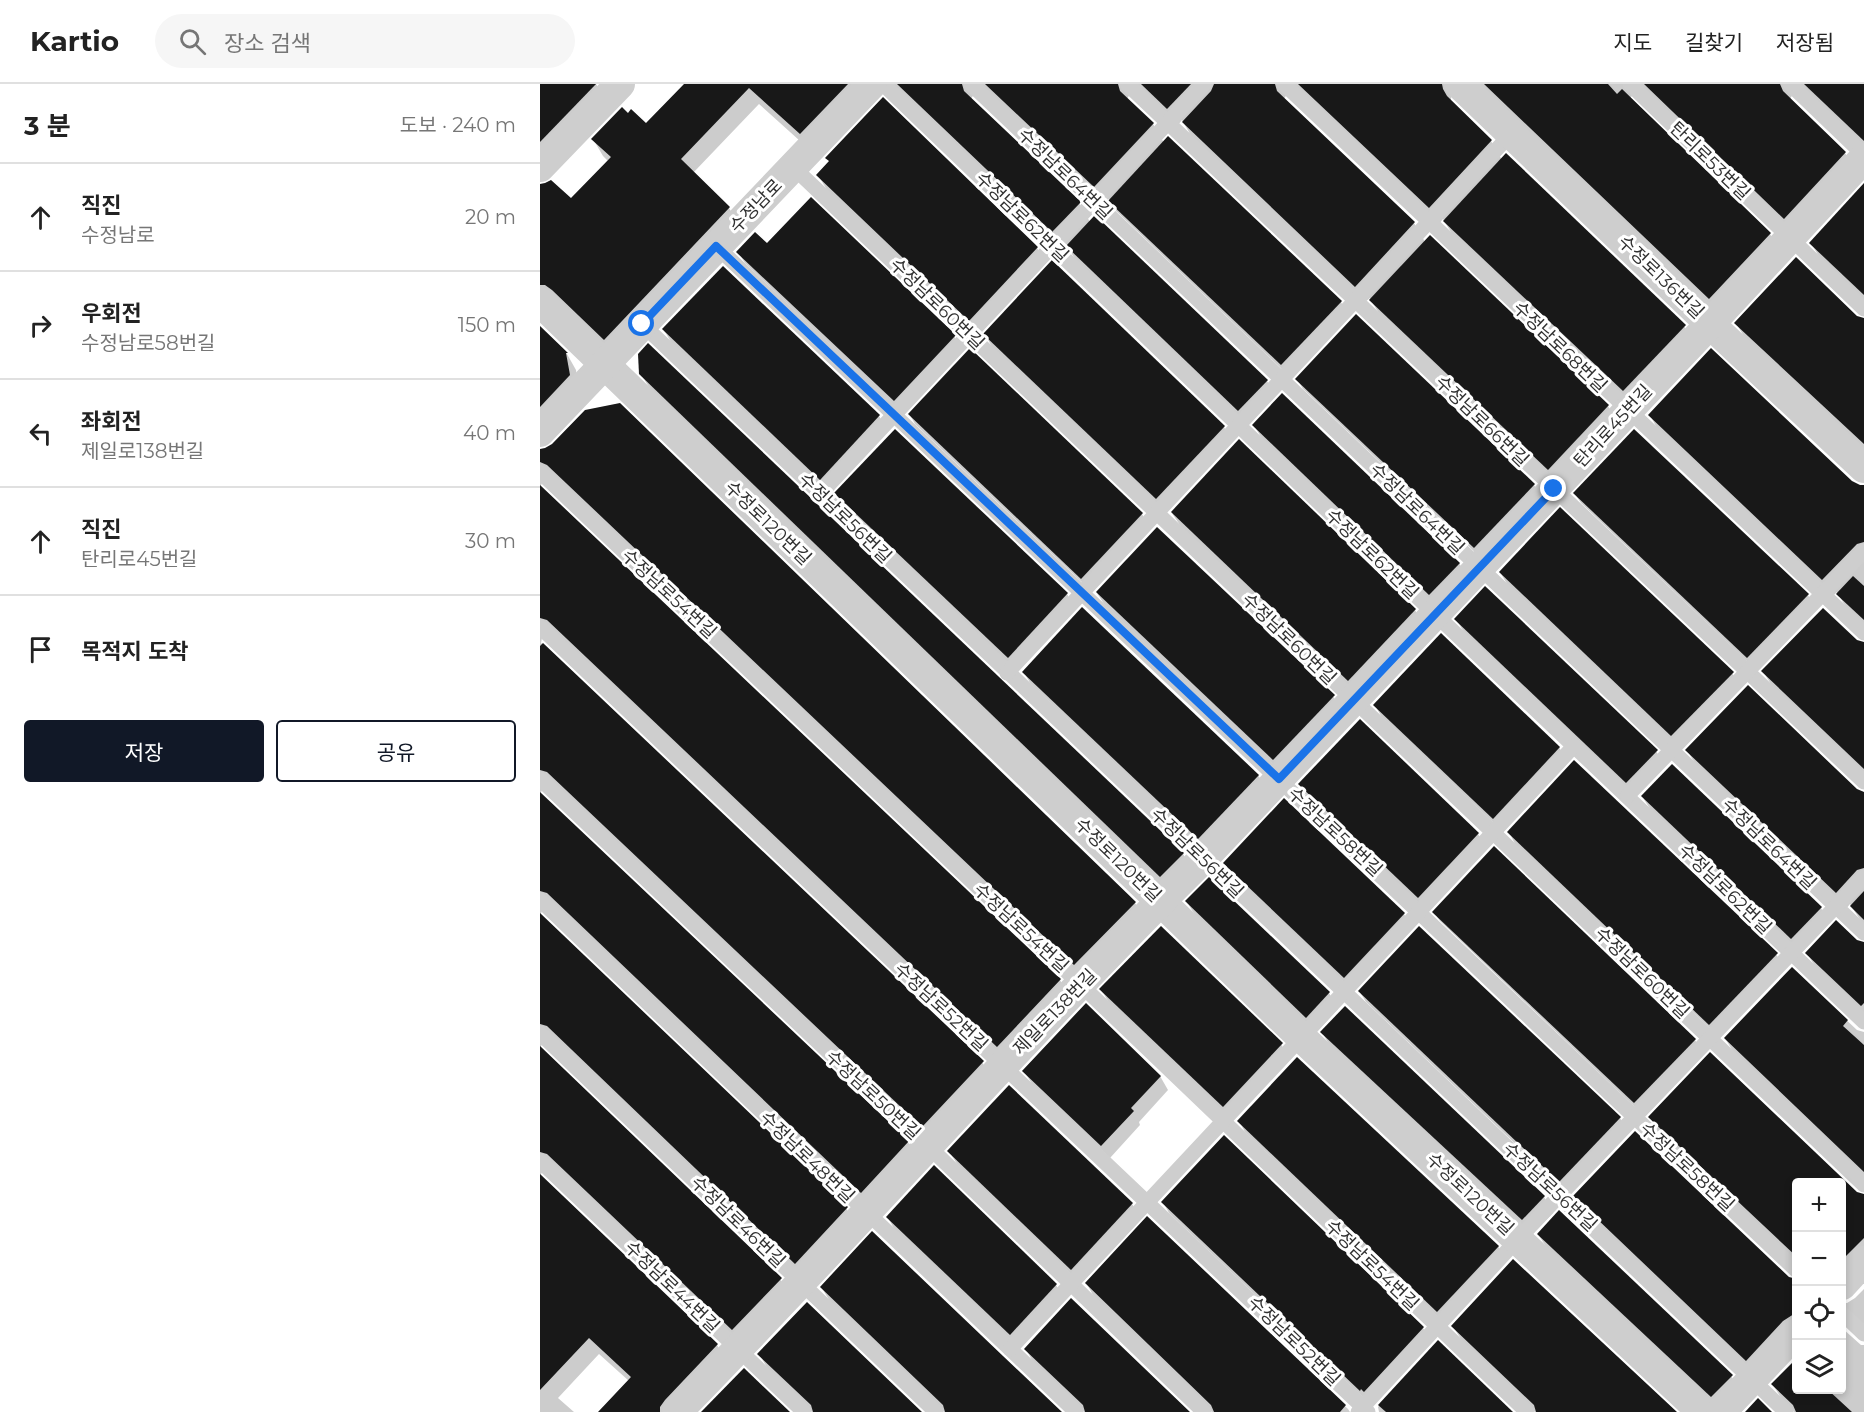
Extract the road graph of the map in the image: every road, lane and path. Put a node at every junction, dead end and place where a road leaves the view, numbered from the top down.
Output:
1 (620, 84) edge
2 (872, 84) edge
3 (883, 84) edge
4 (971, 84) edge
5 (1127, 84) edge
6 (1204, 84) edge
7 (1284, 84) edge
8 (1459, 84) edge
9 (1630, 84) edge
10 (1790, 84) edge
11 (1168, 123) junction
12 (1511, 134) junction
13 (1864, 159) edge
14 (540, 167) edge
15 (793, 167) junction
16 (1094, 201) junction
17 (1429, 222) junction
18 (1790, 238) junction
19 (716, 246) junction
20 (1052, 246) junction
21 (1355, 301) junction
22 (540, 302) edge
23 (1864, 309) edge
24 (642, 324) junction
25 (1710, 324) junction
26 (970, 335) junction
27 (604, 365) junction
28 (1281, 380) junction
29 (1627, 411) junction
30 (895, 415) junction
31 (1239, 426) junction
32 (540, 432) edge
33 (1864, 468) edge
34 (540, 472) edge
35 (1554, 489) junction
36 (820, 494) junction
37 (1157, 513) junction
38 (1864, 551) edge
39 (1478, 568) junction
40 (1083, 592) junction
41 (1822, 594) junction
42 (1435, 614) junction
43 (540, 627) edge
44 (1864, 633) edge
45 (1747, 671) junction
46 (1007, 673) junction
47 (1354, 700) junction
48 (1574, 746) junction
49 (1671, 750) junction
50 (540, 779) edge
51 (1279, 779) junction
52 (1864, 782) edge
53 (1627, 796) junction
54 (1494, 832) junction
55 (1203, 859) junction
56 (1864, 877) edge
57 (540, 900) edge
58 (1161, 901) junction
59 (1835, 906) junction
60 (1420, 912) junction
61 (1864, 933) edge
62 (1791, 953) junction
63 (1081, 985) junction
64 (1344, 993) junction
65 (1864, 1022) edge
66 (540, 1032) edge
67 (1302, 1038) junction
68 (1709, 1038) junction
69 (1003, 1066) junction
70 (1634, 1118) junction
71 (1224, 1121) junction
72 (928, 1146) junction
73 (540, 1161) edge
74 (1864, 1185) edge
75 (1560, 1197) junction
76 (1148, 1203) junction
77 (866, 1213) junction
78 (1518, 1239) junction
79 (1864, 1261) edge
80 (1792, 1265) edge
81 (1846, 1281) edge
82 (800, 1282) junction
83 (1072, 1283) junction
84 (1846, 1317) edge
85 (1436, 1327) junction
86 (1864, 1334) edge
87 (1792, 1338) edge
88 (1010, 1349) junction
89 (738, 1350) junction
90 (1753, 1379) junction
91 (1363, 1410) edge
92 (677, 1412) edge
93 (804, 1412) edge
94 (936, 1412) edge
95 (1076, 1412) edge
96 (1204, 1412) edge
97 (1527, 1412) edge
98 (1702, 1412) edge
99 (1722, 1412) edge
100 (1786, 1412) edge

1 - 14 street
2 - 15 street, 수정남로
3 - 20 lane, 수정남로62번길
4 - 16 lane, 수정남로64번길
5 - 11 lane, 수정남로66번길
6 - 11 lane
7 - 17 lane, 수정남로68번길
8 - 12 street, 수정로136번길
9 - 18 lane, 탄리로53번길
10 - 13 lane
11 - 16 lane
11 - 21 lane, 수정남로66번길
12 - 17 lane
12 - 25 street, 수정로136번길
13 - 18 street, 탄리로45번길
15 - 19 street, 수정남로
15 - 26 lane, 수정남로60번길
16 - 20 lane
16 - 28 lane, 수정남로64번길
17 - 21 lane
17 - 29 lane, 수정남로68번길
18 - 23 lane
18 - 25 street, 탄리로45번길
19 - 24 street, 수정남로
19 - 30 lane, 수정남로58번길
20 - 26 lane
20 - 31 lane, 수정남로62번길
21 - 28 lane
21 - 35 lane, 수정남로66번길
22 - 27 street, 수정로120번길
24 - 27 street, 수정남로
24 - 36 lane, 수정남로56번길
25 - 29 street, 탄리로45번길
25 - 33 street, 수정로136번길
26 - 30 lane
26 - 37 lane, 수정남로60번길
27 - 32 street, 수정남로
27 - 58 street, 수정로120번길
28 - 31 lane
28 - 39 lane, 수정남로64번길
29 - 35 street, 탄리로45번길
29 - 41 lane, 수정남로68번길
30 - 36 lane
30 - 40 lane, 수정남로58번길
31 - 37 lane
31 - 42 lane, 수정남로62번길
34 - 63 lane, 수정남로54번길
35 - 39 street, 탄리로45번길
35 - 45 lane, 수정남로66번길
36 - 46 lane, 수정남로56번길
37 - 40 lane
37 - 47 lane, 수정남로60번길
38 - 41 lane
39 - 42 street, 탄리로45번길
39 - 49 lane, 수정남로64번길
40 - 46 lane
40 - 51 lane, 수정남로58번길
41 - 44 lane, 수정남로68번길
41 - 45 lane
42 - 47 street, 제일로138번길
42 - 48 lane, 수정남로62번길
43 - 69 lane, 수정남로52번길
45 - 49 lane
45 - 52 lane, 수정남로66번길
46 - 55 lane, 수정남로56번길
47 - 51 street, 제일로138번길
47 - 54 lane, 수정남로60번길
48 - 53 lane, 수정남로62번길
48 - 54 lane
49 - 53 lane
49 - 59 lane, 수정남로64번길
50 - 72 lane, 수정남로50번길
51 - 55 street, 제일로138번길
51 - 60 lane, 수정남로58번길
53 - 62 lane, 수정남로62번길
54 - 60 lane
54 - 68 lane, 수정남로60번길
55 - 58 street, 제일로138번길
55 - 64 lane, 수정남로56번길
56 - 59 lane
57 - 77 lane, 수정남로48번길
58 - 63 street, 제일로138번길
58 - 67 street, 수정로120번길
59 - 61 lane, 수정남로64번길
59 - 62 lane
60 - 64 lane
60 - 70 lane, 수정남로58번길
62 - 65 lane, 수정남로62번길
62 - 68 lane
63 - 69 street, 제일로138번길
63 - 71 lane, 수정남로54번길
64 - 67 lane
64 - 75 lane, 수정남로56번길
66 - 82 lane, 수정남로46번길
67 - 71 lane
67 - 78 street, 수정로120번길
68 - 70 lane
68 - 74 lane, 수정남로60번길
69 - 72 street, 제일로138번길
69 - 76 lane, 수정남로52번길
70 - 75 lane
70 - 80 lane, 수정남로58번길
71 - 76 lane
71 - 85 lane, 수정남로54번길
72 - 77 street, 제일로138번길
72 - 83 lane, 수정남로50번길
73 - 89 lane, 수정남로44번길
75 - 78 lane
75 - 90 lane, 수정남로56번길
76 - 83 lane
76 - 91 lane, 수정남로52번길
77 - 82 street, 제일로138번길
77 - 88 lane, 수정남로48번길
78 - 85 lane
78 - 98 street, 수정로120번길
79 - 81 street
82 - 89 street, 제일로138번길
82 - 94 lane, 수정남로46번길
83 - 88 lane
83 - 96 lane, 수정남로50번길
84 - 86 lane
85 - 91 lane
85 - 97 lane, 수정남로54번길
87 - 90 street
88 - 95 lane, 수정남로48번길
89 - 92 street, 제일로138번길
89 - 93 lane, 수정남로44번길
90 - 99 street
90 - 100 lane, 수정남로56번길

